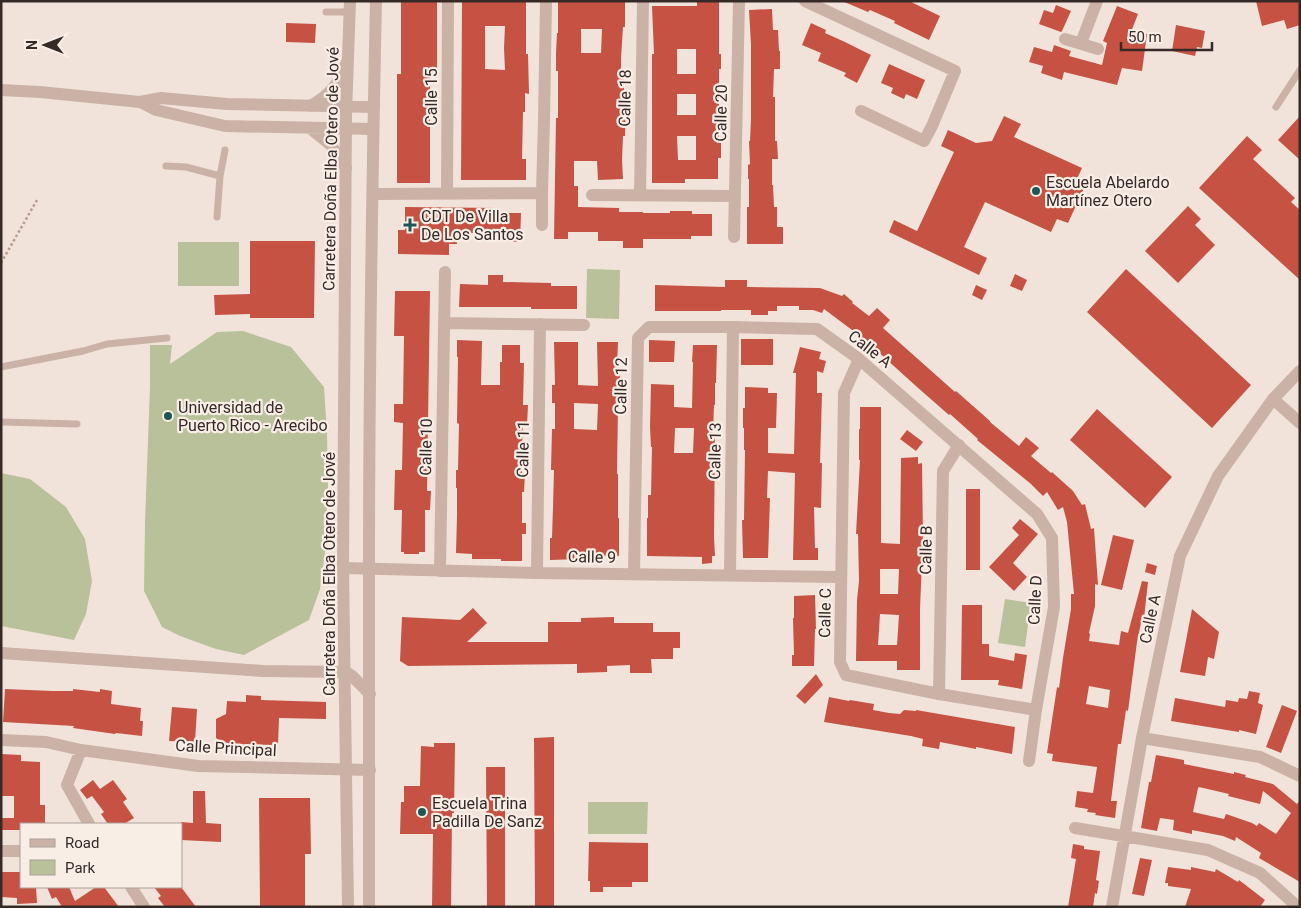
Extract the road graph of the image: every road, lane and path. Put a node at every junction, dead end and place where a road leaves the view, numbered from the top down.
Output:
1 (376, 1) edge
2 (448, 1) edge
3 (546, 1) edge
4 (643, 1) edge
5 (739, 1) edge
6 (805, 1) edge
7 (1097, 1) edge
8 (350, 7) edge
9 (326, 12) dead end
10 (1065, 39) dead end
11 (1081, 43) junction
12 (1098, 49) dead end
13 (348, 60) junction
14 (1300, 70) edge
15 (1, 90) edge
16 (140, 102) junction
17 (312, 106) junction
18 (347, 107) junction
19 (374, 107) junction
20 (1276, 107) dead end
21 (861, 111) dead end
22 (310, 128) junction
23 (346, 128) junction
24 (373, 129) junction
25 (224, 150) dead end
26 (166, 166) dead end
27 (346, 168) junction
28 (220, 176) junction
29 (372, 194) junction
30 (447, 194) junction
31 (542, 194) junction
32 (592, 195) dead end
33 (640, 195) junction
34 (735, 196) junction
35 (37, 200) dead end
36 (217, 217) dead end
37 (542, 225) dead end
38 (734, 237) dead end
39 (1, 263) edge
40 (445, 272) dead end
41 (445, 323) junction
42 (540, 324) junction
43 (584, 325) dead end
44 (733, 327) junction
45 (772, 328) joint
46 (167, 338) dead end
47 (859, 359) junction
48 (1, 367) edge
49 (1300, 371) edge
50 (1273, 400) junction
51 (1, 422) edge
52 (1300, 423) edge
53 (77, 424) dead end
54 (959, 445) junction
55 (343, 568) junction
56 (369, 569) junction
57 (440, 571) junction
58 (537, 573) junction
59 (634, 574) junction
60 (730, 575) junction
61 (841, 577) junction
62 (1, 653) edge
63 (346, 672) junction
64 (370, 694) junction
65 (939, 694) junction
66 (1036, 710) junction
67 (1142, 738) junction
68 (1, 740) edge
69 (81, 750) junction
70 (1029, 761) dead end
71 (347, 769) junction
72 (370, 770) junction
73 (1300, 776) edge
74 (87, 821) edge
75 (1075, 828) dead end
76 (1124, 837) junction
77 (1, 850) edge
78 (20, 851) edge
79 (132, 888) edge
80 (144, 907) edge
81 (348, 907) edge
82 (369, 907) edge
83 (1112, 907) edge
84 (1298, 907) edge

1 - 19 street
2 - 30 street, Calle 15
3 - 31 street
4 - 33 street, Calle 18
5 - 34 street, Calle 20
6 - 21 street
7 - 11 street
8 - 9 lane
8 - 13 street, Carretera Doña Elba Otero de Jové
10 - 11 street
11 - 12 street
13 - 17 street
13 - 18 street, Carretera Doña Elba Otero de Jové
14 - 20 lane
15 - 16 street
16 - 17 street
16 - 22 street
17 - 18 street
18 - 19 street
18 - 23 street, Carretera Doña Elba Otero de Jové
19 - 24 street
22 - 23 street
22 - 27 street
23 - 24 street
23 - 27 street, Carretera Doña Elba Otero de Jové
24 - 29 street
25 - 28 lane
26 - 28 lane
27 - 55 street, Carretera Doña Elba Otero de Jové
28 - 36 lane
29 - 30 street
29 - 56 street
30 - 31 street
31 - 37 street
32 - 33 street
33 - 34 street
34 - 38 street, Calle 20
35 - 39 path
40 - 41 street, Calle 10
41 - 42 street
41 - 57 street, Calle 10
42 - 43 street
42 - 58 street, Calle 11
44 - 45 street, Calle 12
44 - 59 street, Calle 12
44 - 60 street, Calle 13
45 - 47 street, Calle A
46 - 48 lane
47 - 54 street, Calle A
47 - 61 street, Calle C
49 - 50 street, Calle A
50 - 52 street
50 - 67 street, Calle A
51 - 53 lane
54 - 65 street, Calle B
54 - 66 street, Calle D
55 - 56 street, Calle 9
55 - 63 street, Carretera Doña Elba Otero de Jové
56 - 57 street, Calle 9
56 - 64 street
57 - 58 street, Calle 9
58 - 59 street, Calle 9
59 - 60 street, Calle 9
60 - 61 street, Calle 9
61 - 65 street, Calle C
62 - 63 street
63 - 64 street
63 - 71 street, Carretera Doña Elba Otero de Jové
64 - 72 street
65 - 66 street, Calle C
66 - 70 street, Calle D
67 - 73 street
67 - 76 street, Calle A
68 - 69 street, Calle Principal
69 - 71 street, Calle Principal
69 - 74 street
71 - 72 street, Calle Principal
71 - 81 street, Carretera Doña Elba Otero de Jové
72 - 82 street
75 - 76 street
76 - 83 street, Calle A
76 - 84 street
77 - 78 street
79 - 80 street

